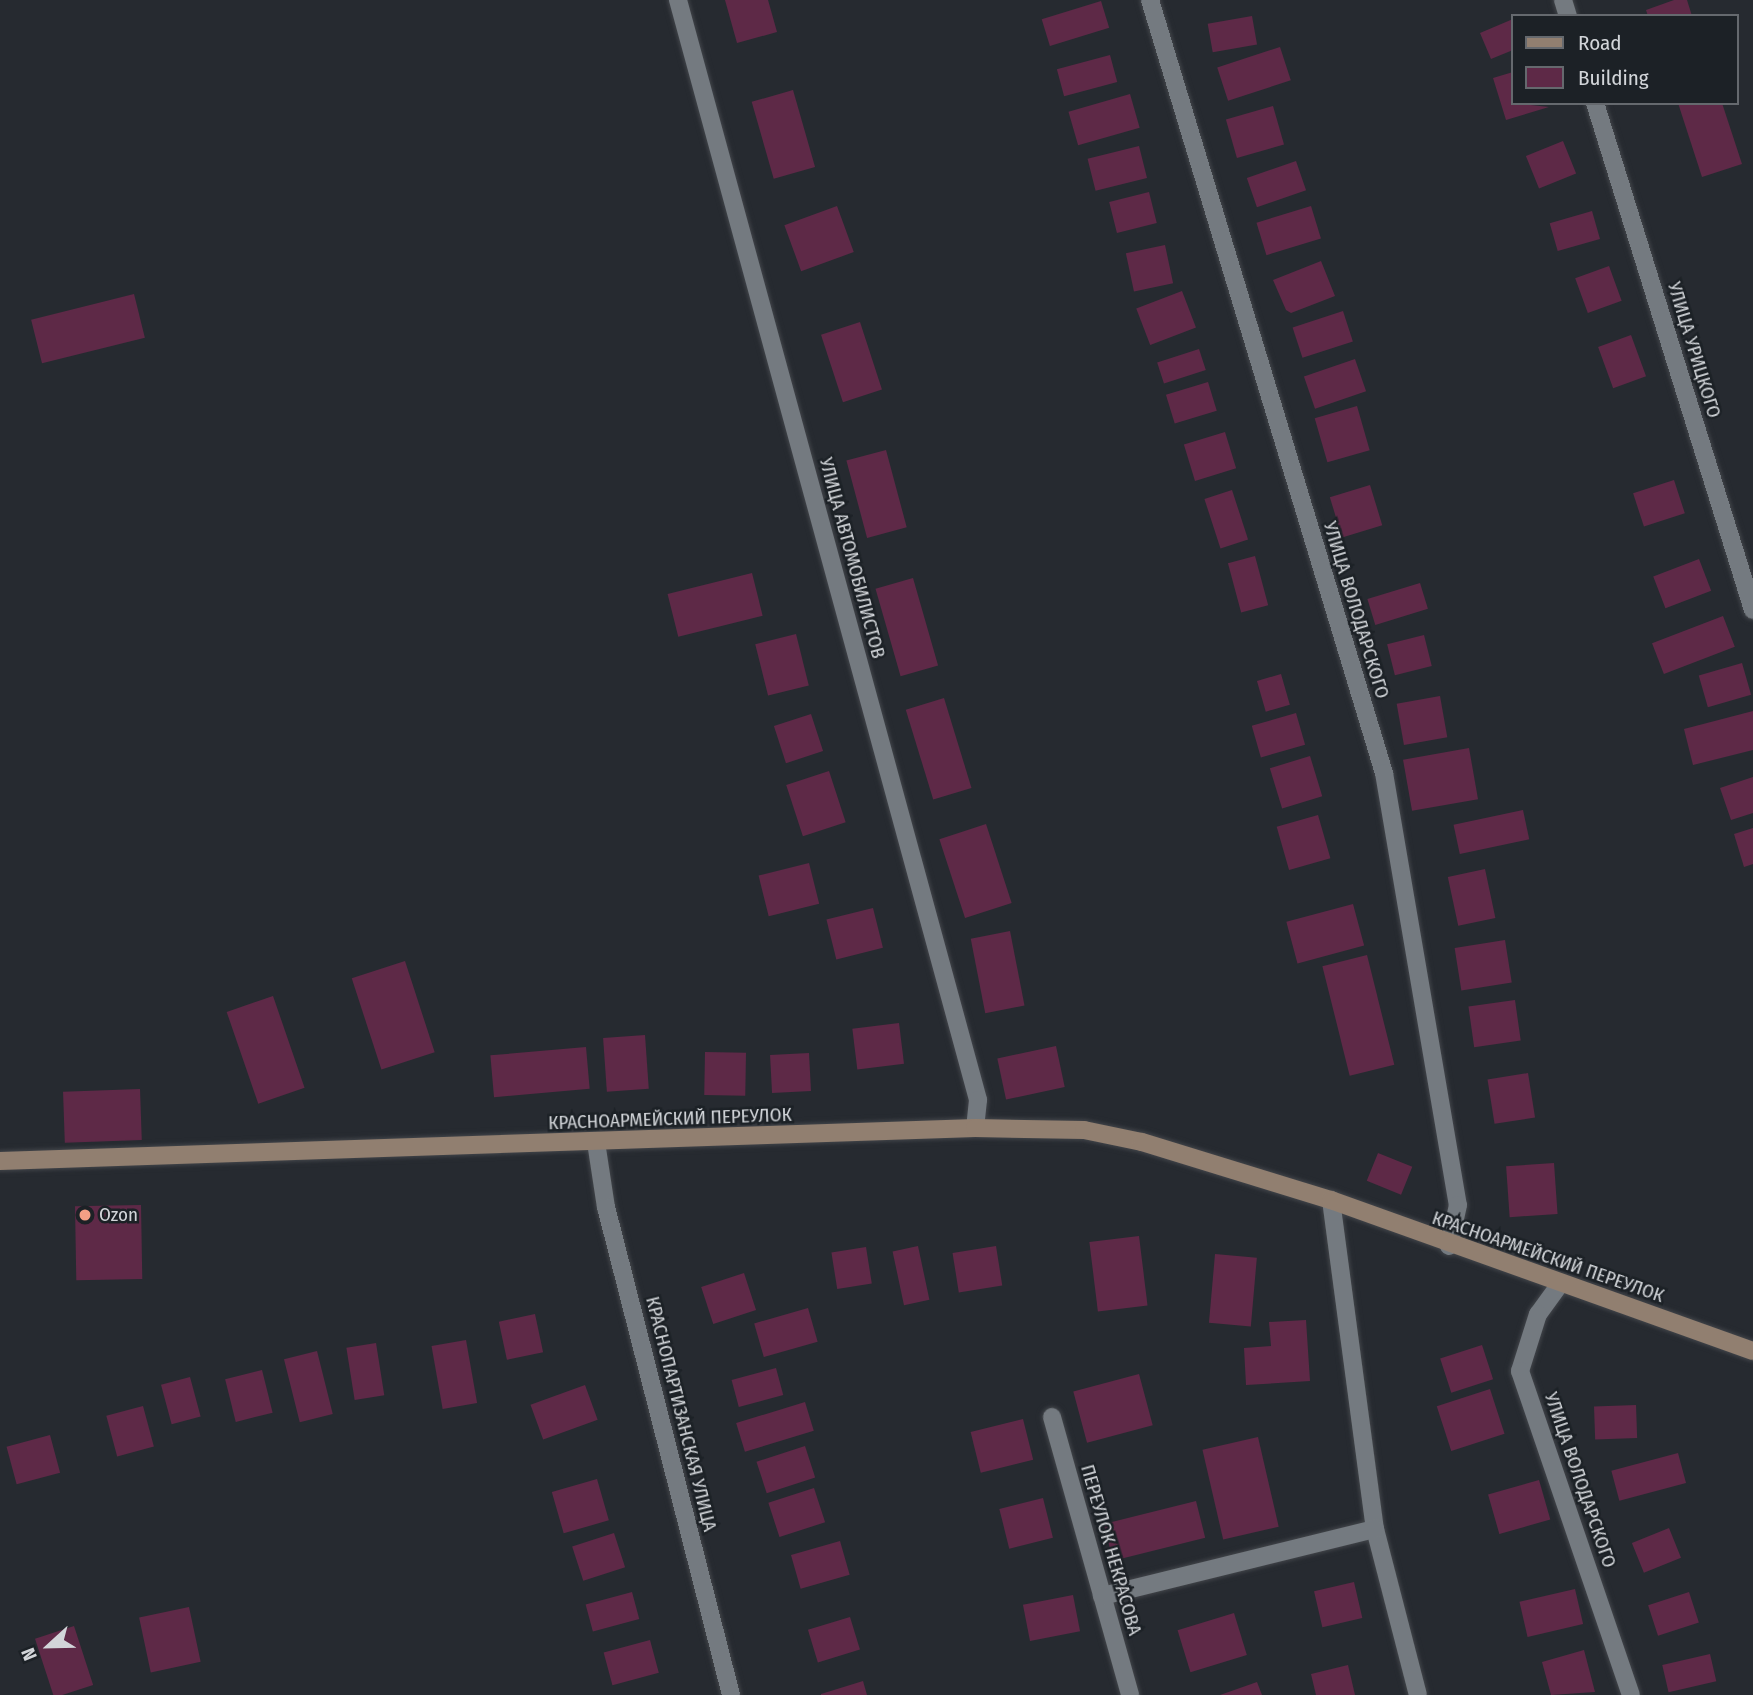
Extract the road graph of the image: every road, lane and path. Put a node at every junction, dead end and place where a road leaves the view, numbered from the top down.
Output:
1 (678, 0) edge
2 (1150, 0) edge
3 (1596, 105) edge
4 (1753, 610) edge
5 (975, 1128) junction
6 (596, 1142) junction
7 (0, 1161) edge
8 (1331, 1200) junction
9 (1449, 1246) junction
10 (1560, 1284) junction
11 (1753, 1352) edge
12 (1052, 1417) dead end
13 (1375, 1529) junction
14 (1102, 1596) junction
15 (731, 1695) edge
16 (1130, 1695) edge
17 (1418, 1695) edge
18 (1631, 1695) edge

1 - 5 street, УЛИЦА АВТОМОБИЛИСТОВ
2 - 9 street, УЛИЦА ВОЛОДАРСКОГО
3 - 4 street, УЛИЦА УРИЦКОГО
5 - 6 street, КРАСНОАРМЕЙСКИЙ ПЕРЕУЛОК
5 - 8 street, КРАСНОАРМЕЙСКИЙ ПЕРЕУЛОК
6 - 7 street, КРАСНОАРМЕЙСКИЙ ПЕРЕУЛОК
6 - 15 street, КРАСНОПАРТИЗАНСКАЯ УЛИЦА
8 - 9 street, КРАСНОАРМЕЙСКИЙ ПЕРЕУЛОК
8 - 13 street
9 - 10 street, КРАСНОАРМЕЙСКИЙ ПЕРЕУЛОК
10 - 11 street, КРАСНОАРМЕЙСКИЙ ПЕРЕУЛОК
10 - 18 street, УЛИЦА ВОЛОДАРСКОГО
12 - 14 street, ПЕРЕУЛОК НЕКРАСОВА
13 - 14 street
13 - 17 street
14 - 16 street, ПЕРЕУЛОК НЕКРАСОВА

